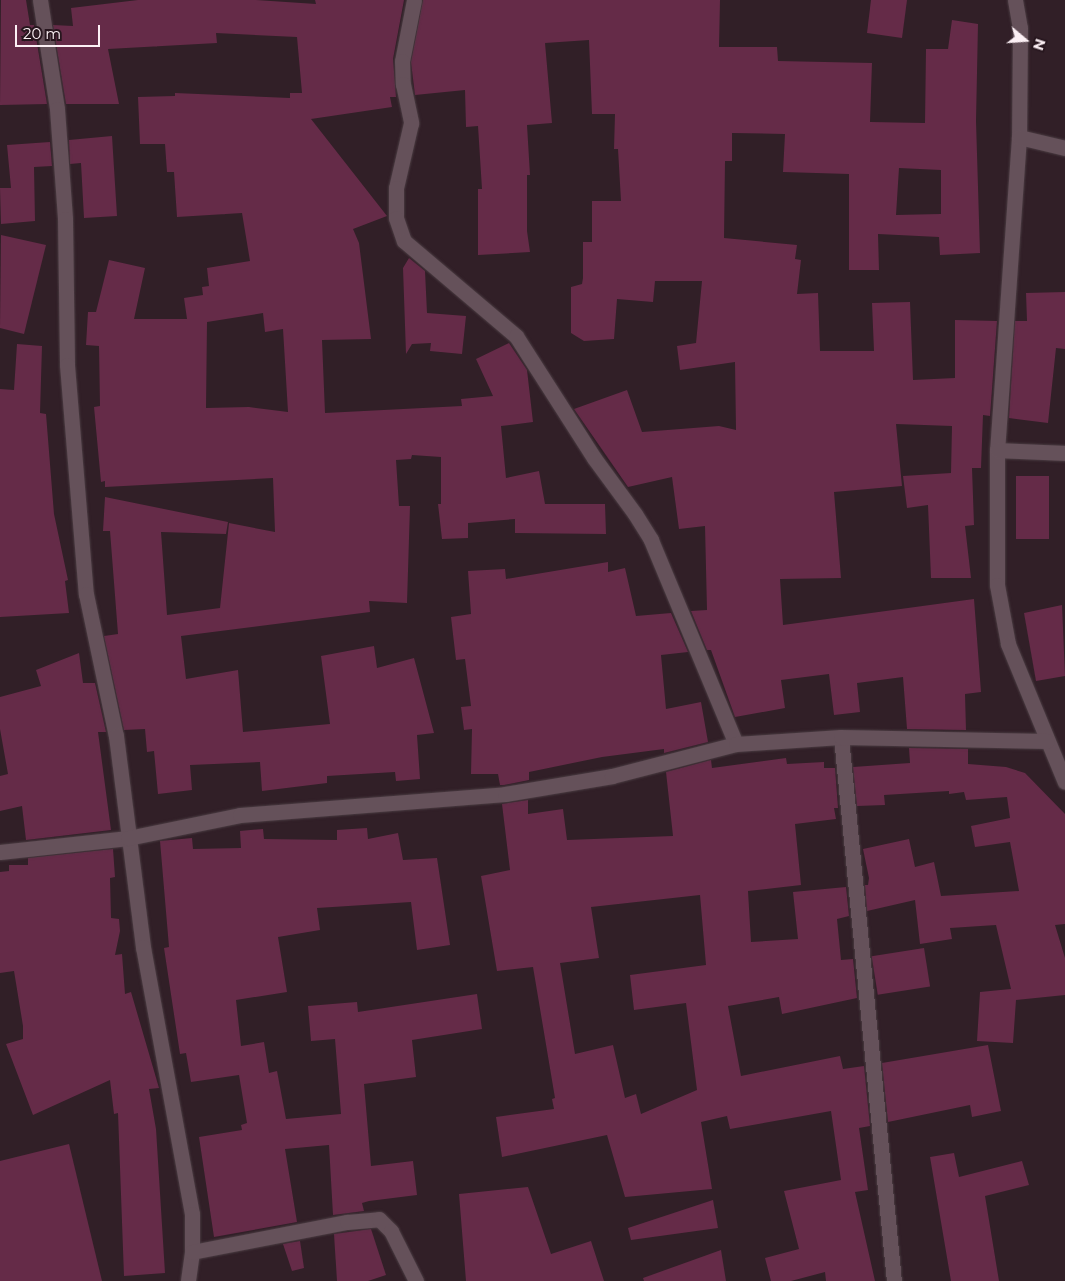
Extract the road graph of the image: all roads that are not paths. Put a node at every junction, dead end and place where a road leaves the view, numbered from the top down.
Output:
1 (40, 0) edge
2 (414, 0) edge
3 (1015, 0) edge
4 (1019, 137) junction
5 (1065, 148) edge
6 (997, 450) junction
7 (1065, 453) edge
8 (841, 737) junction
9 (736, 744) junction
10 (1048, 745) junction
11 (1065, 747) edge
12 (1065, 782) edge
13 (128, 838) junction
14 (0, 852) edge
15 (192, 1252) junction
16 (188, 1281) edge
17 (416, 1281) edge
18 (894, 1281) edge

1 - 13 street
2 - 9 street
3 - 4 street
4 - 5 street
4 - 6 street
6 - 7 street
6 - 10 street
8 - 9 street
8 - 10 street
8 - 18 street
9 - 13 street
10 - 11 street
10 - 12 street
13 - 14 street
13 - 15 street
15 - 16 street
15 - 17 street

